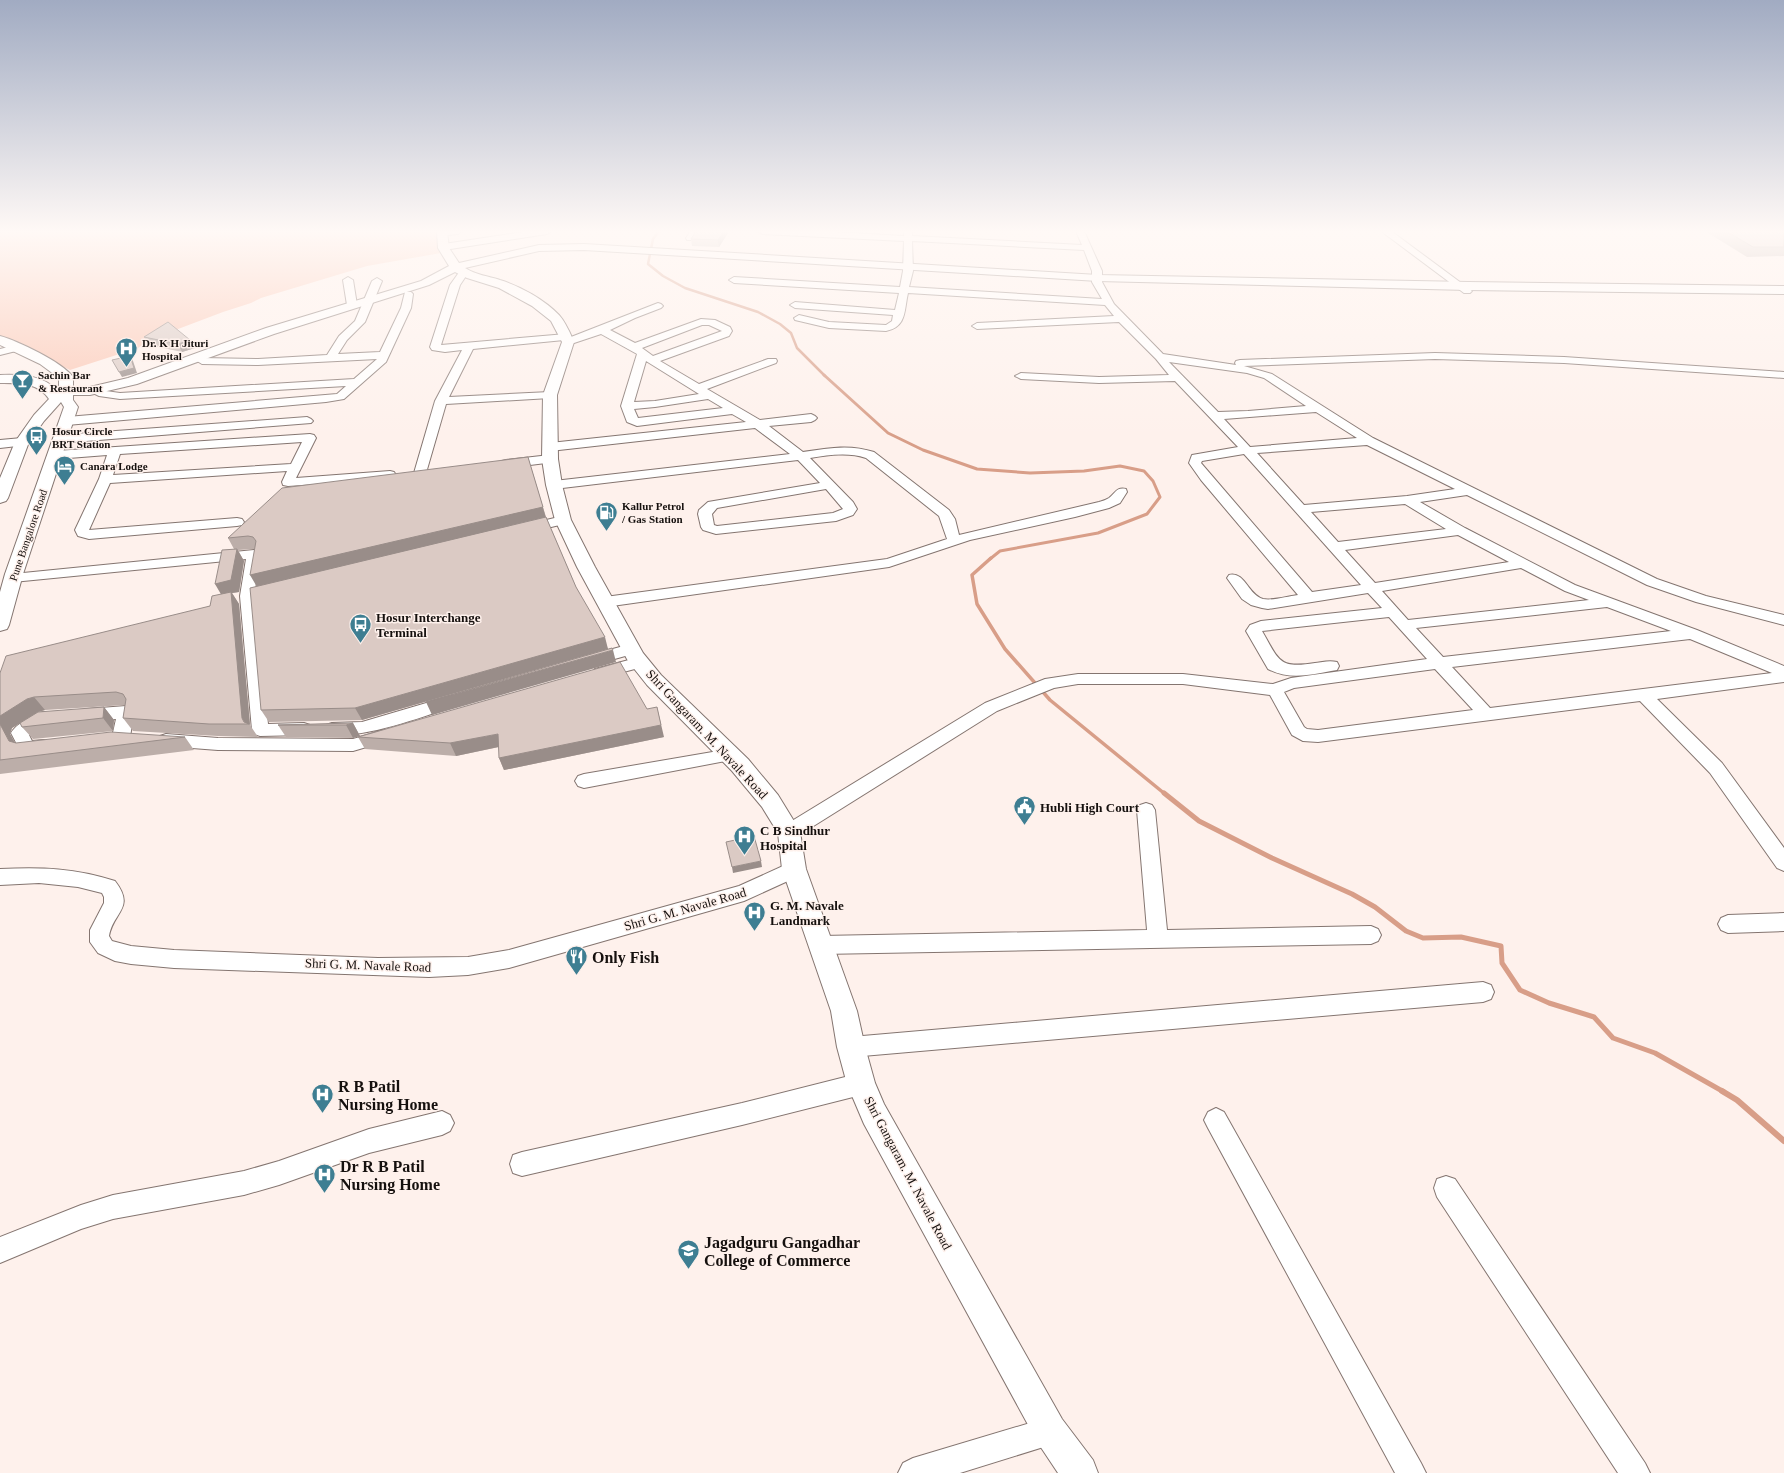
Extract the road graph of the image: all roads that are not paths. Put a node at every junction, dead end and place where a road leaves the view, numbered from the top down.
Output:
1 (351, 300) edge
2 (368, 300) edge
3 (376, 300) edge
4 (382, 300) edge
5 (407, 300) edge
6 (450, 300) edge
7 (529, 300) edge
8 (903, 300) edge
9 (1067, 300) edge
10 (1109, 302) joint
11 (367, 303) junction
12 (352, 305) junction
13 (795, 305) dead end
14 (658, 306) dead end
15 (900, 313) junction
16 (799, 318) dead end
17 (1122, 319) junction
18 (976, 326) dead end
19 (602, 330) junction
20 (0, 340) edge
21 (567, 340) junction
22 (469, 347) junction
23 (634, 347) junction
24 (16, 348) junction
25 (0, 352) edge
26 (385, 355) junction
27 (647, 357) junction
28 (1160, 357) junction
29 (330, 358) junction
30 (202, 361) junction
31 (772, 361) dead end
32 (1212, 365) junction
33 (53, 366) junction
34 (1784, 375) edge
35 (1021, 376) dead end
36 (1178, 378) junction
37 (6, 379) edge
38 (357, 382) junction
39 (699, 388) junction
40 (107, 390) junction
41 (550, 395) junction
42 (712, 396) junction
43 (66, 399) junction
44 (441, 401) junction
45 (627, 406) junction
46 (1319, 408) junction
47 (735, 410) junction
48 (1216, 416) junction
49 (811, 418) dead end
50 (307, 422) dead end
51 (758, 424) junction
52 (61, 439) junction
53 (22, 442) junction
54 (1369, 442) junction
55 (0, 444) edge
56 (1249, 450) junction
57 (115, 451) junction
58 (550, 453) junction
59 (56, 455) junction
60 (801, 456) junction
61 (497, 465) edge
62 (295, 467) junction
63 (436, 472) edge
64 (420, 473) junction
65 (105, 479) junction
66 (554, 485) junction
67 (829, 485) junction
68 (1468, 491) junction
69 (1121, 492) dead end
70 (0, 498) edge
71 (1407, 500) junction
72 (1300, 509) junction
73 (563, 520) junction
74 (237, 522) dead end
75 (516, 531) edge
76 (1460, 531) junction
77 (954, 541) junction
78 (1334, 547) junction
79 (1522, 564) junction
80 (13, 578) junction
81 (1234, 578) dead end
82 (1371, 588) junction
83 (263, 592) edge
84 (240, 597) junction
85 (1308, 597) junction
86 (605, 602) junction
87 (1610, 603) junction
88 (1392, 612) junction
89 (1784, 620) edge
90 (0, 625) edge
91 (1404, 625) junction
92 (1692, 634) junction
93 (635, 655) junction
94 (1435, 659) junction
95 (583, 671) edge
96 (1784, 672) edge
97 (1784, 677) edge
98 (1275, 690) junction
99 (1644, 695) junction
100 (467, 697) edge
101 (459, 715) edge
102 (1487, 715) junction
103 (58, 744) edge
104 (730, 755) junction
105 (584, 781) dead end
106 (1146, 810) dead end
107 (789, 832) junction
108 (1784, 863) edge
109 (794, 869) junction
110 (0, 877) edge
111 (1784, 922) edge
112 (1728, 924) dead end
113 (1371, 934) dead end
114 (1158, 939) junction
115 (821, 945) junction
116 (1483, 992) dead end
117 (851, 1047) junction
118 (861, 1084) junction
119 (1216, 1120) dead end
120 (442, 1123) dead end
121 (522, 1164) dead end
122 (1446, 1188) dead end
123 (0, 1250) edge
124 (1050, 1431) junction
125 (924, 1471) edge
126 (1080, 1473) edge
127 (1411, 1473) edge
128 (1635, 1473) edge

1 - 12 street
2 - 11 street
3 - 11 main road
4 - 11 main road
5 - 26 street
6 - 22 street
7 - 21 main road
8 - 15 street
9 - 10 street
10 - 17 street
11 - 12 main road
11 - 29 street
11 - 30 main road
12 - 40 main road
13 - 15 street
14 - 19 street
15 - 16 street
17 - 18 street
17 - 28 street
19 - 21 street
19 - 23 street
20 - 24 main road
21 - 22 street
21 - 41 main road, Shri Gangaram. M. Navale Road
22 - 44 street
23 - 27 street
23 - 27 street
24 - 25 street
24 - 33 main road
26 - 29 street
26 - 38 street
27 - 39 street
27 - 45 street
28 - 32 street
28 - 36 street
29 - 30 street
30 - 40 main road
31 - 39 street
32 - 34 street
32 - 46 street
33 - 37 main road
33 - 43 main road
35 - 36 street
36 - 48 street
37 - 43 main road
38 - 40 street
38 - 43 street
39 - 42 street
40 - 43 main road
41 - 44 street
41 - 58 main road, Shri Gangaram. M. Navale Road
42 - 45 street
42 - 47 street
43 - 52 main road, Pune Bangalore Road
43 - 53 main road
44 - 64 street
45 - 47 street
46 - 48 street
46 - 54 street
47 - 51 street
48 - 56 street
49 - 51 street
50 - 52 street
51 - 58 street
51 - 60 street
52 - 59 main road, Pune Bangalore Road
53 - 55 street
53 - 70 main road
54 - 56 street
54 - 68 street
56 - 72 street
56 - 85 street
57 - 59 street
57 - 62 street
57 - 65 street
58 - 61 street
58 - 66 main road, Shri Gangaram. M. Navale Road
59 - 80 main road, Pune Bangalore Road
60 - 66 street
60 - 67 street
60 - 77 street
62 - 64 street
62 - 65 street
63 - 64 street
65 - 74 street
66 - 73 main road, Shri Gangaram. M. Navale Road
67 - 67 street
68 - 71 street
68 - 89 street
69 - 77 street
71 - 72 street
71 - 76 street
72 - 78 street
73 - 75 street
73 - 86 main road, Shri Gangaram. M. Navale Road
76 - 78 street
76 - 79 street
77 - 86 street
78 - 82 street
79 - 82 street
79 - 87 street
80 - 84 street
80 - 90 main road, Pune Bangalore Road
81 - 85 street
82 - 85 street
82 - 88 street
83 - 84 street
84 - 100 street
86 - 93 main road, Shri Gangaram. M. Navale Road
87 - 91 street
87 - 92 street
88 - 91 street
88 - 94 street
91 - 94 street
92 - 94 street
92 - 96 street
93 - 95 street
93 - 104 main road, Shri Gangaram. M. Navale Road
94 - 98 street
94 - 102 street
97 - 99 street
98 - 102 street
98 - 107 street
99 - 102 street
99 - 108 street
101 - 103 street
104 - 105 street
104 - 107 main road, Shri Gangaram. M. Navale Road
106 - 114 street
107 - 109 main road, Shri Gangaram. M. Navale Road
109 - 110 street, Shri G. M. Navale Road
109 - 115 main road, Shri Gangaram. M. Navale Road
111 - 112 street
113 - 114 street
114 - 115 street
115 - 117 main road, Shri Gangaram. M. Navale Road
116 - 117 street
117 - 118 main road, Shri Gangaram. M. Navale Road
118 - 121 street
118 - 124 main road, Shri Gangaram. M. Navale Road
119 - 127 street
120 - 123 street
122 - 128 street
124 - 125 street
124 - 126 main road, Shri Gangaram. M. Navale Road

